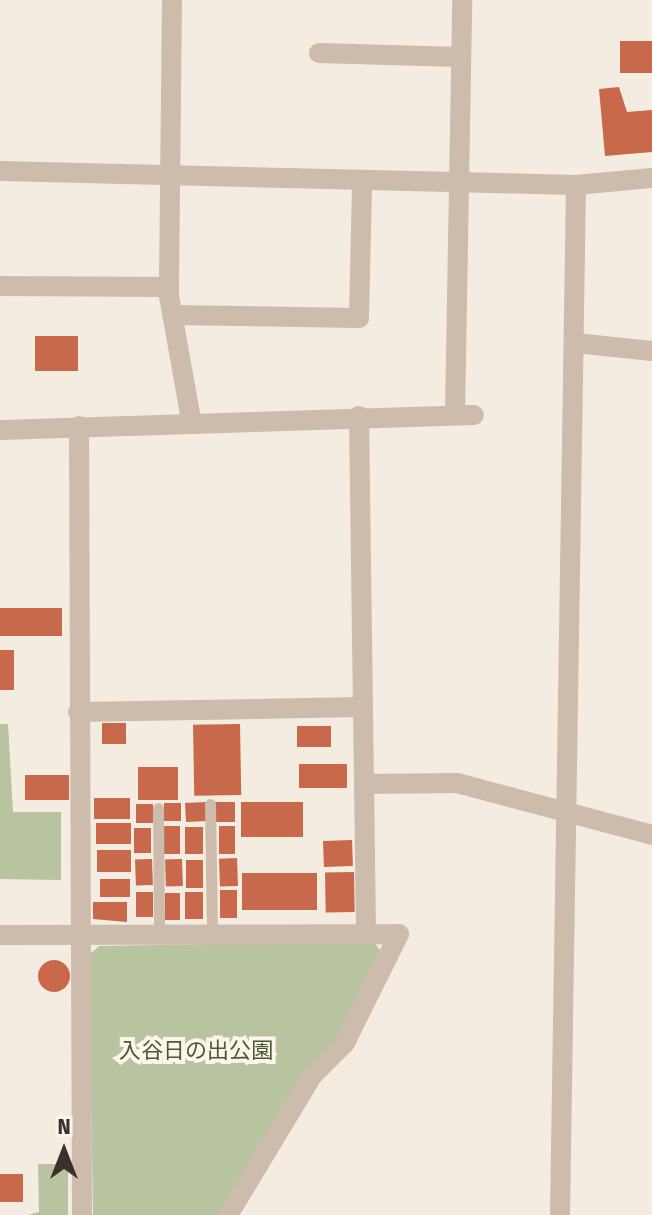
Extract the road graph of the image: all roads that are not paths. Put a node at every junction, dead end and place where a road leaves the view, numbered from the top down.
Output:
1 (172, 0) edge
2 (462, 0) edge
3 (319, 53) dead end
4 (460, 57) junction
5 (0, 171) edge
6 (166, 175) junction
7 (652, 178) edge
8 (362, 181) junction
9 (456, 184) junction
10 (576, 185) junction
11 (0, 286) edge
12 (169, 287) junction
13 (172, 315) junction
14 (576, 343) junction
15 (652, 351) edge
16 (359, 416) junction
17 (191, 419) junction
18 (79, 426) junction
19 (0, 430) edge
20 (360, 707) junction
21 (78, 712) junction
22 (365, 784) junction
23 (210, 804) dead end
24 (158, 808) dead end
25 (568, 813) junction
26 (652, 835) edge
27 (366, 931) junction
28 (212, 933) junction
29 (159, 934) junction
30 (0, 935) edge
31 (76, 935) junction
32 (82, 1215) edge
33 (228, 1215) edge
34 (560, 1215) edge

1 - 6 street
2 - 4 street
3 - 4 street
4 - 9 street
5 - 6 street
6 - 8 street
6 - 12 street
7 - 10 street
8 - 9 street
8 - 13 street
9 - 10 street
9 - 16 street
10 - 14 street
11 - 12 street
12 - 13 street
13 - 17 street
14 - 15 street
14 - 25 street
16 - 17 street
16 - 20 street
17 - 18 street
18 - 19 street
18 - 21 street
20 - 21 street
20 - 22 street
21 - 31 street
22 - 25 street
22 - 27 street
23 - 28 lane
24 - 29 lane
25 - 26 street
25 - 34 street
27 - 28 street
27 - 33 street
28 - 29 street
29 - 31 street
30 - 31 street
31 - 32 street

